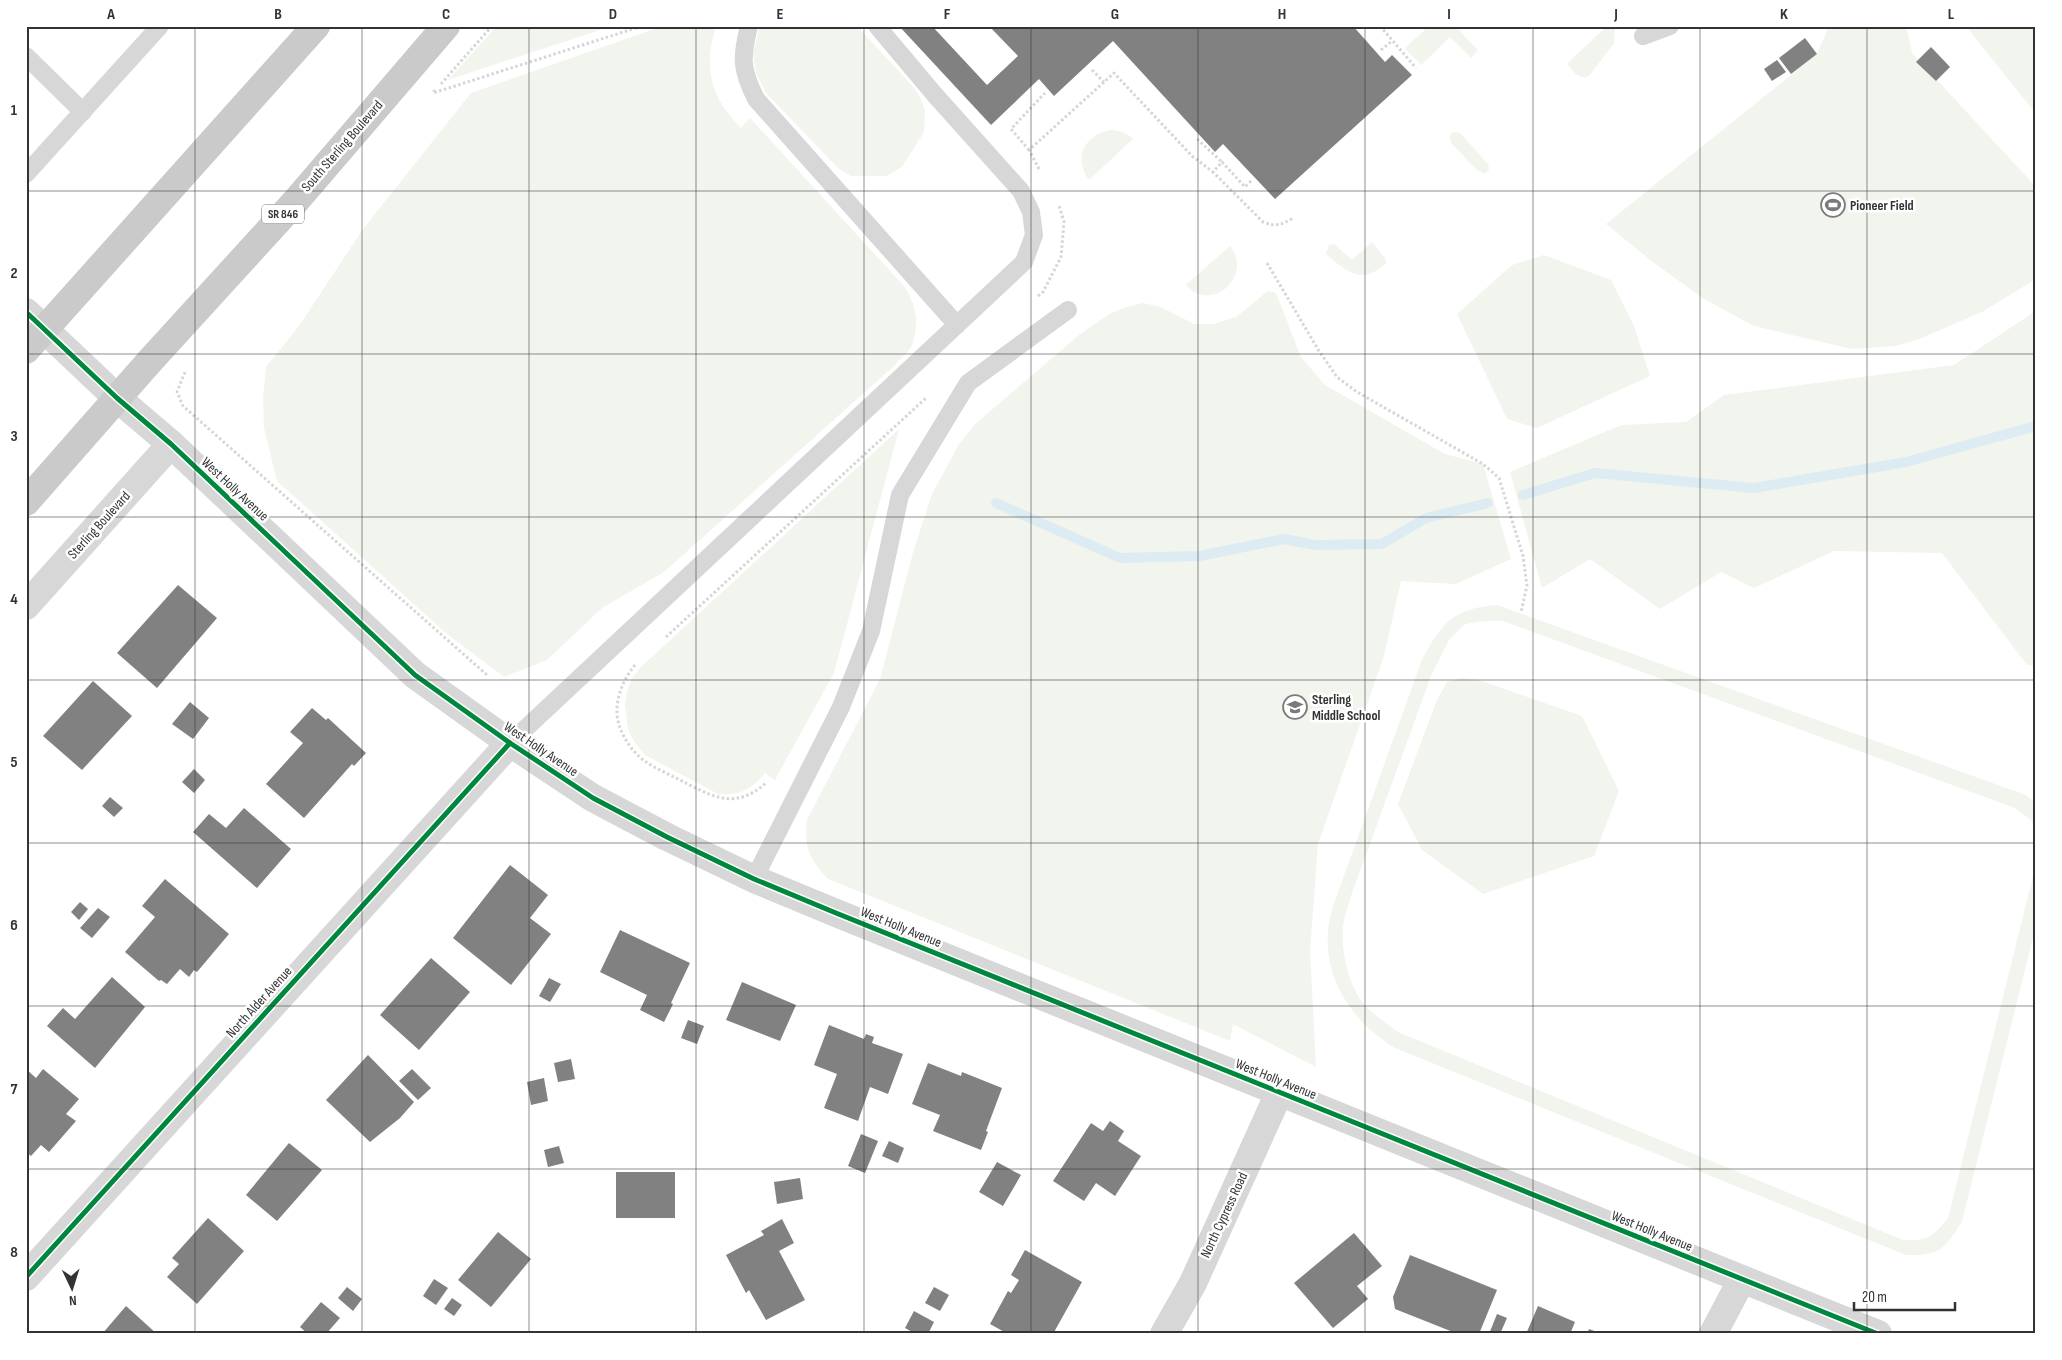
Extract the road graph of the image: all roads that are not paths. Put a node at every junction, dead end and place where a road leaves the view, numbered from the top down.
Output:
1 (160, 26) edge
2 (316, 26) edge
3 (446, 26) edge
4 (750, 26) edge
5 (877, 26) edge
6 (1670, 26) edge
7 (1643, 36) dead end
8 (26, 56) edge
9 (83, 112) junction
10 (26, 174) edge
11 (1068, 310) dead end
12 (35, 321) edge
13 (957, 325) junction
14 (26, 350) edge
15 (117, 398) junction
16 (172, 444) junction
17 (26, 502) edge
18 (26, 606) edge
19 (510, 743) junction
20 (754, 879) junction
21 (1279, 1093) junction
22 (26, 1276) edge
23 (1742, 1279) junction
24 (1164, 1334) edge
25 (1713, 1334) edge
26 (1878, 1334) edge

1 - 9 lane
2 - 12 main road
3 - 15 main road, South Sterling Boulevard / SR 846
4 - 13 lane
5 - 13 lane
6 - 7 lane
8 - 9 lane
9 - 10 lane
11 - 20 lane
12 - 14 main road
12 - 15 street, West Holly Avenue
13 - 19 lane
15 - 16 street, West Holly Avenue
15 - 17 main road, SR 846
16 - 18 street, Sterling Boulevard
16 - 19 street, West Holly Avenue
19 - 20 street, West Holly Avenue
19 - 22 street, North Alder Avenue
20 - 21 street, West Holly Avenue
21 - 23 street, West Holly Avenue
21 - 24 street, North Cypress Road
23 - 25 street
23 - 26 street, West Holly Avenue

